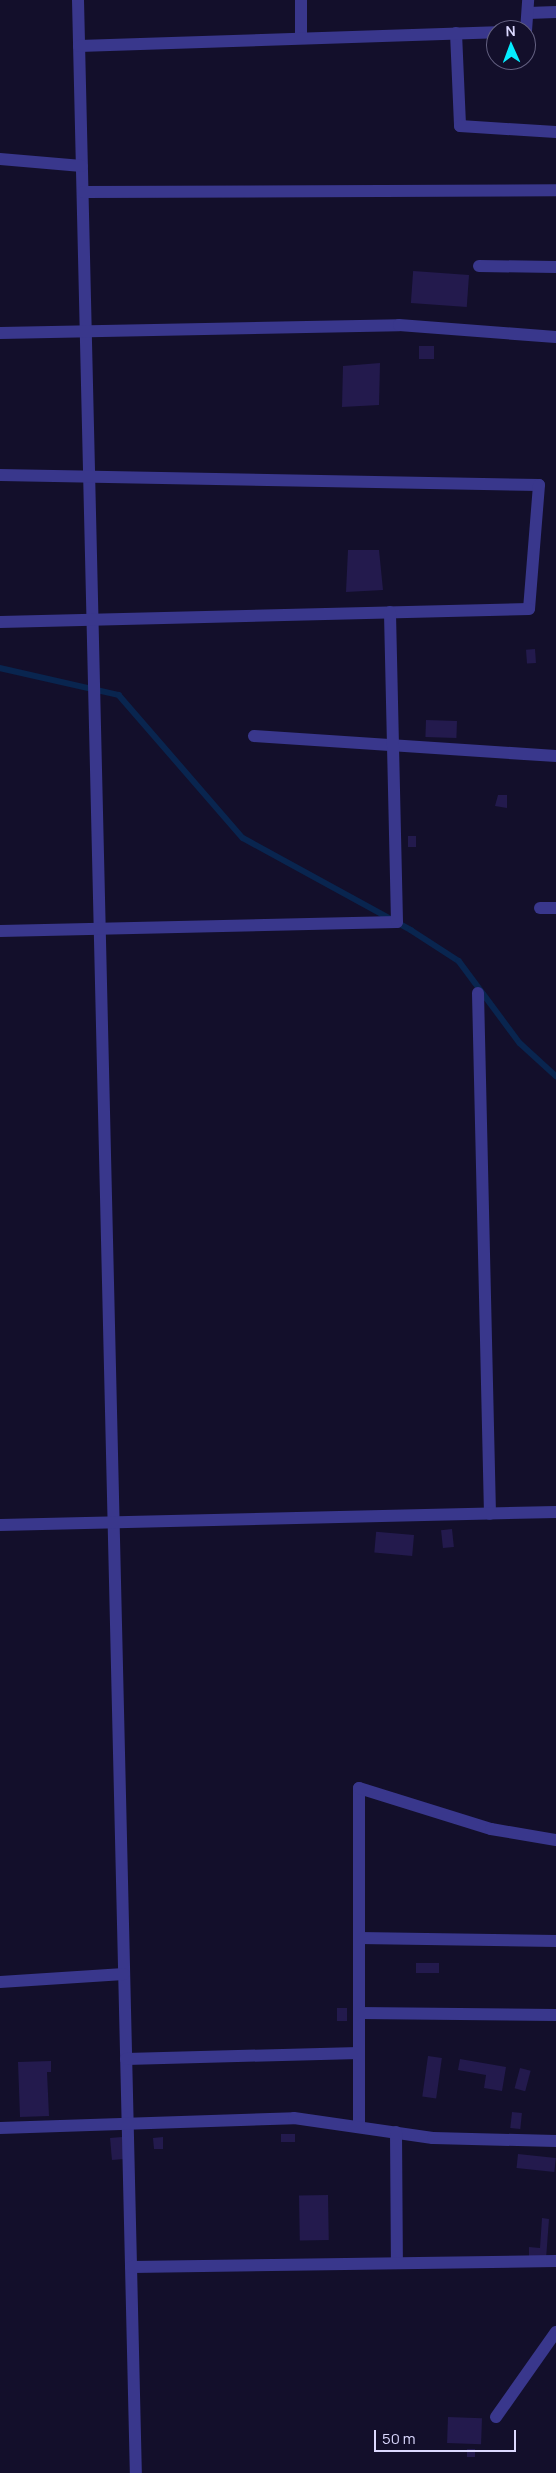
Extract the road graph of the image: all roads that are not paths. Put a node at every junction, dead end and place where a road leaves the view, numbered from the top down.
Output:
1 (78, 0) edge
2 (301, 0) edge
3 (528, 0) edge
4 (556, 12) edge
5 (528, 13) junction
6 (527, 20) edge
7 (486, 32) edge
8 (456, 33) junction
9 (301, 38) junction
10 (79, 46) junction
11 (556, 132) edge
12 (0, 159) edge
13 (82, 166) junction
14 (556, 190) edge
15 (82, 192) junction
16 (479, 266) dead end
17 (556, 267) edge
18 (86, 331) junction
19 (0, 333) edge
20 (556, 337) edge
21 (0, 475) edge
22 (89, 475) junction
23 (390, 612) junction
24 (92, 620) junction
25 (0, 622) edge
26 (254, 736) dead end
27 (393, 745) junction
28 (556, 756) edge
29 (540, 908) dead end
30 (556, 908) edge
31 (100, 929) junction
32 (0, 931) edge
33 (478, 993) dead end
34 (556, 1512) edge
35 (490, 1514) junction
36 (114, 1523) junction
37 (0, 1526) edge
38 (556, 1840) edge
39 (359, 1938) junction
40 (556, 1941) edge
41 (124, 1974) junction
42 (0, 1982) edge
43 (359, 2013) junction
44 (556, 2015) edge
45 (359, 2053) junction
46 (126, 2058) junction
47 (128, 2123) junction
48 (359, 2127) junction
49 (0, 2128) edge
50 (396, 2132) junction
51 (556, 2141) edge
52 (556, 2261) edge
53 (397, 2263) junction
54 (131, 2267) junction
55 (556, 2332) edge
56 (496, 2417) dead end
57 (136, 2473) edge

1 - 10 street
2 - 9 street
3 - 5 street
4 - 5 street
5 - 6 street
7 - 8 street
8 - 9 street
8 - 11 street
9 - 10 street
10 - 13 street
12 - 13 street
13 - 15 street
14 - 15 street
15 - 18 street
16 - 17 street
18 - 19 street
18 - 20 street
18 - 22 street
21 - 22 street
22 - 23 street
22 - 24 street
23 - 24 street
23 - 27 street
24 - 25 street
24 - 31 street
26 - 27 street
27 - 28 street
27 - 31 street
29 - 30 street
31 - 32 street
31 - 36 street
33 - 35 street
34 - 35 street
35 - 36 street
36 - 37 street
36 - 41 street
38 - 39 street
39 - 40 street
39 - 43 street
41 - 42 street
41 - 46 street
43 - 44 street
43 - 45 street
45 - 46 street
45 - 48 street
46 - 47 street
47 - 48 street
47 - 49 street
47 - 54 street
48 - 50 street
50 - 51 street
50 - 53 street
52 - 53 street
53 - 54 street
54 - 57 street
55 - 56 street

